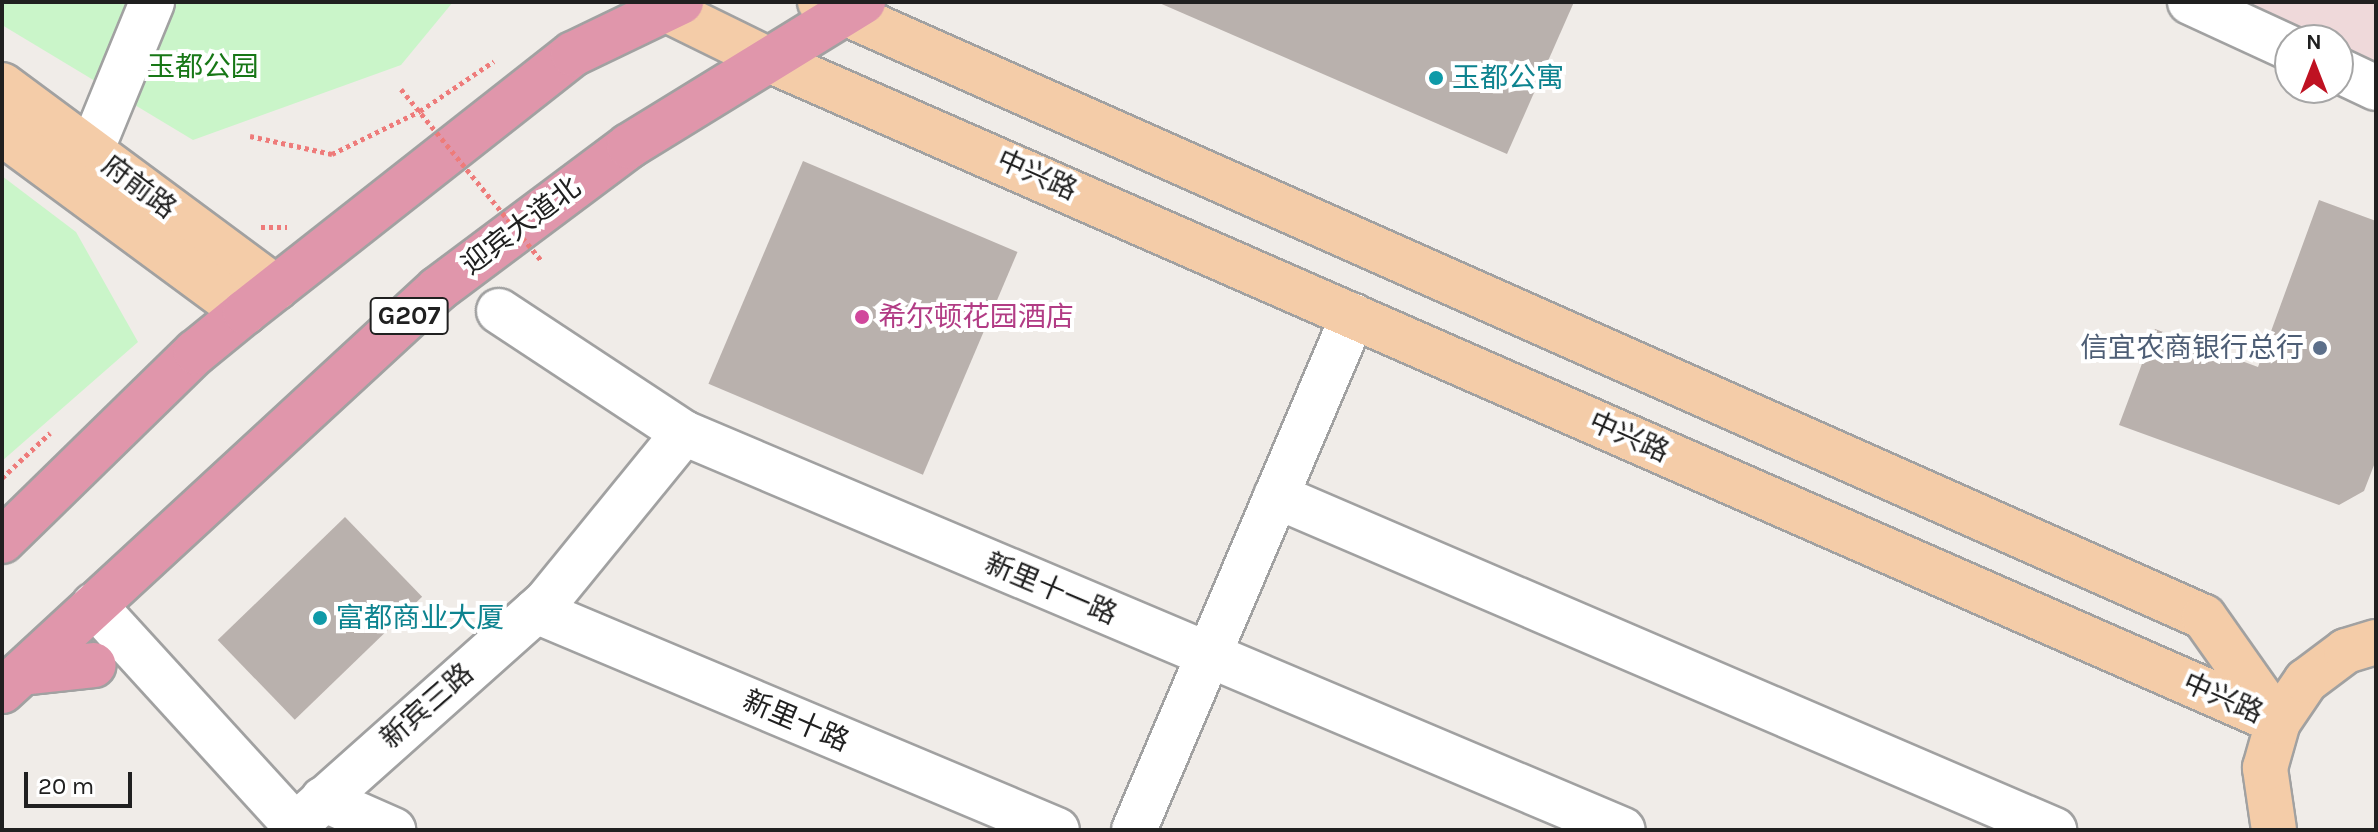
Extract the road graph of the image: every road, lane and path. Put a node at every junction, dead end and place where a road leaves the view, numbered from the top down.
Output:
1 (152, 2) edge
2 (2190, 2) edge
3 (673, 6) edge
4 (843, 6) edge
5 (2274, 41) edge
6 (769, 60) junction
7 (2354, 78) edge
8 (2, 85) edge
9 (2376, 88) edge
10 (401, 89) dead end
11 (420, 111) junction
12 (2, 133) edge
13 (250, 136) dead end
14 (91, 151) junction
15 (542, 261) dead end
16 (477, 296) junction
17 (261, 300) junction
18 (1353, 316) junction
19 (59, 425) dead end
20 (684, 433) junction
21 (2, 478) edge
22 (1276, 496) junction
23 (2, 541) edge
24 (94, 605) junction
25 (536, 611) junction
26 (2376, 642) edge
27 (1208, 655) junction
28 (94, 665) dead end
29 (12, 682) edge
30 (2278, 722) junction
31 (303, 818) edge
32 (393, 830) edge
33 (1057, 830) edge
34 (1134, 830) edge
35 (1623, 830) edge
36 (2054, 830) edge
37 (2274, 830) edge

1 - 14 street
2 - 5 street
3 - 6 main road, 中兴路
3 - 17 highway
4 - 6 highway, 迎宾大道北 / G207
4 - 30 main road, 中兴路
6 - 16 highway, 迎宾大道北 / G207
6 - 18 main road, 中兴路
7 - 9 street
8 - 14 main road, 府前路
10 - 11 path, bridge
11 - 13 path
11 - 15 path, bridge
12 - 17 main road, 府前路
14 - 17 main road, 府前路
16 - 20 street, 新里十一路
16 - 24 highway, 迎宾大道北 / G207
17 - 23 highway
18 - 22 street
18 - 30 main road, 中兴路
19 - 21 path
20 - 25 street, 新宾三路
20 - 27 street, 新里十一路
22 - 27 street
22 - 36 street
24 - 29 highway, 迎宾大道北 / G207
24 - 31 street
25 - 31 street, 新宾三路
25 - 33 street, 新里十路
26 - 30 main road
27 - 34 street
27 - 35 street, 新里十一路
28 - 29 highway
30 - 37 main road
31 - 32 street

